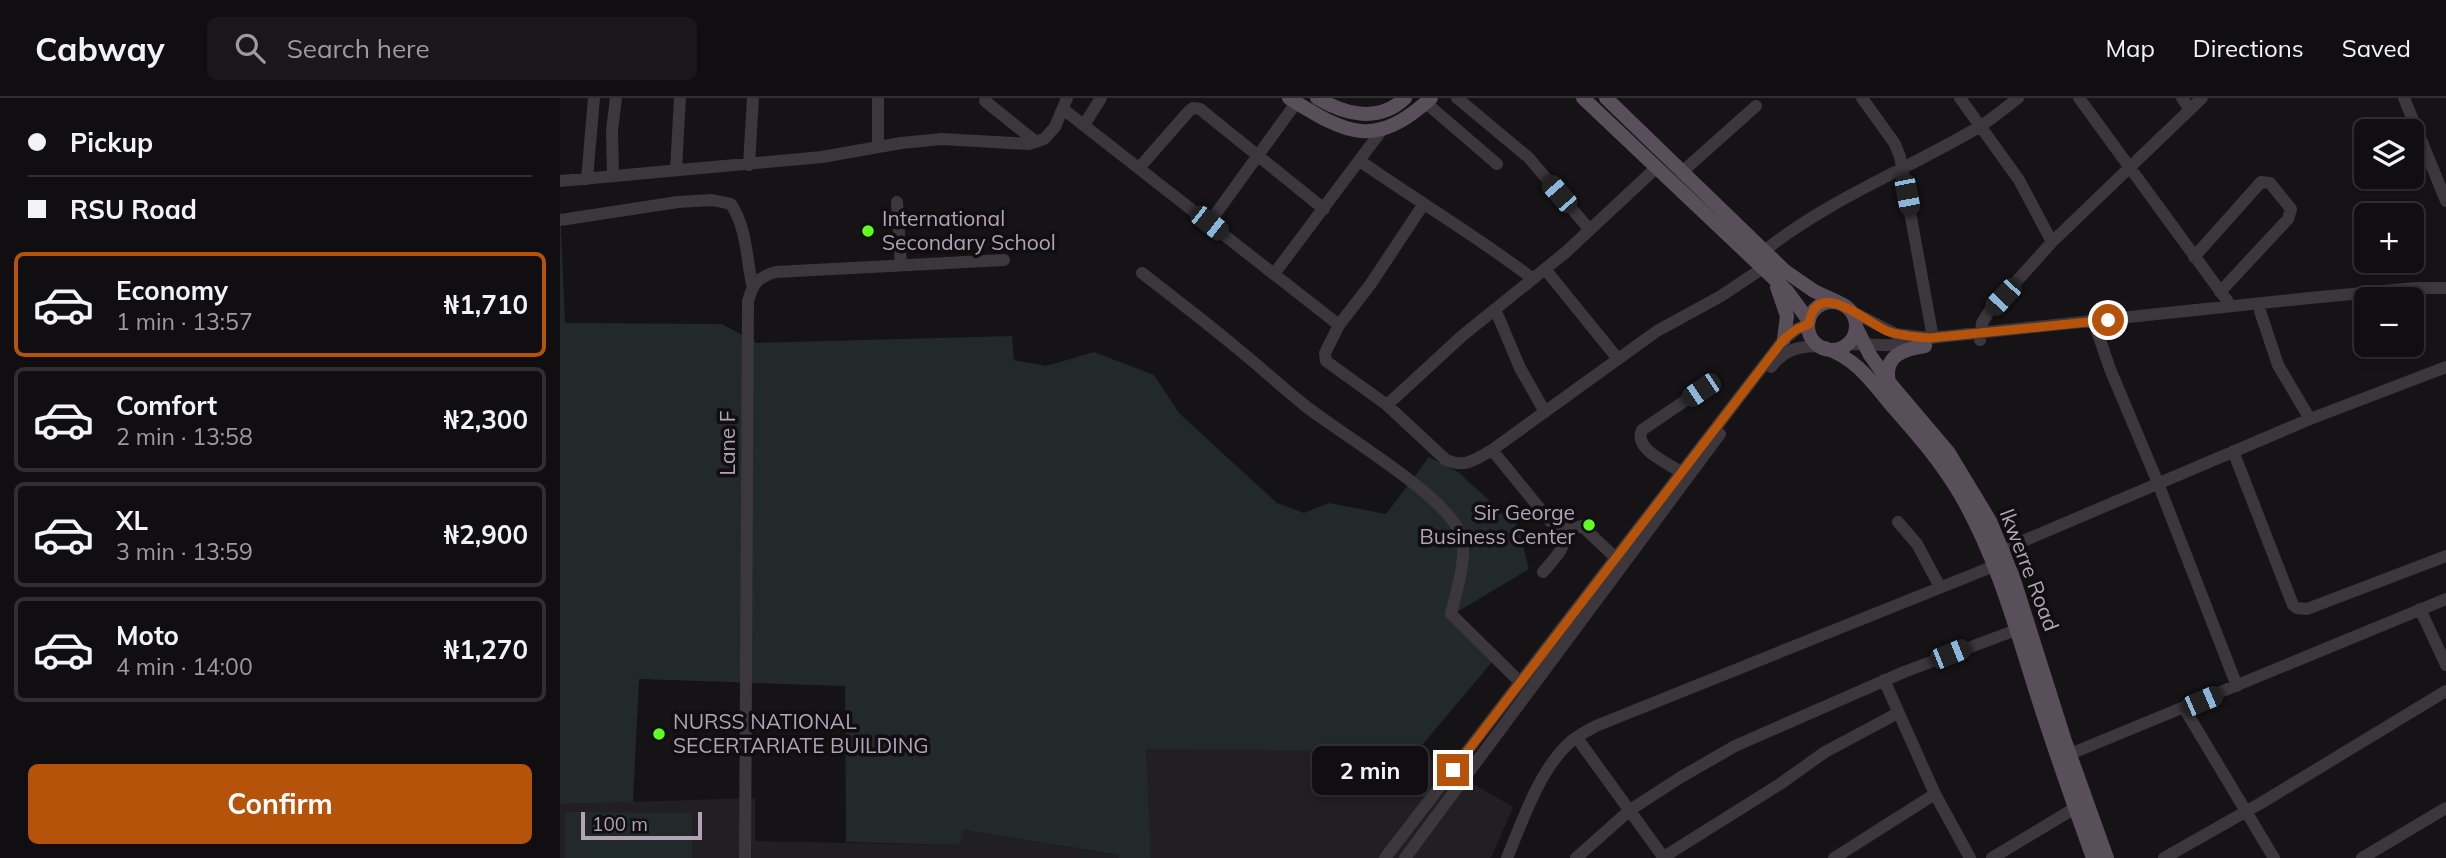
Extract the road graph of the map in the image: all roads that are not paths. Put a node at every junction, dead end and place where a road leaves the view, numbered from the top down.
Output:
1 (594, 98) edge
2 (616, 98) edge
3 (680, 98) edge
4 (753, 98) edge
5 (878, 98) edge
6 (1101, 98) edge
7 (1317, 98) edge
8 (1405, 98) edge
9 (1457, 98) edge
10 (1583, 98) edge
11 (1606, 98) edge
12 (1861, 98) edge
13 (1960, 98) edge
14 (2018, 98) edge
15 (2079, 98) edge
16 (2182, 98) edge
17 (2202, 98) edge
18 (2404, 98) edge
19 (1292, 100) edge
20 (985, 101) dead end
21 (1428, 101) edge
22 (1065, 103) edge
23 (1756, 106) dead end
24 (2190, 110) junction
25 (1084, 125) junction
26 (1981, 126) junction
27 (1382, 130) junction
28 (1036, 142) junction
29 (878, 147) junction
30 (1258, 156) junction
31 (1360, 161) junction
32 (749, 164) junction
33 (1497, 164) dead end
34 (1656, 167) junction
35 (1902, 168) junction
36 (1139, 169) junction
37 (2129, 169) junction
38 (676, 170) junction
39 (1682, 172) junction
40 (613, 176) junction
41 (587, 179) junction
42 (560, 181) edge
43 (2446, 201) edge
44 (897, 202) dead end
45 (1423, 205) junction
46 (1324, 209) junction
47 (560, 220) edge
48 (1209, 223) junction
49 (1589, 229) junction
50 (2052, 242) junction
51 (1764, 251) junction
52 (2194, 257) junction
53 (1004, 260) dead end
54 (901, 265) junction
55 (1545, 269) junction
56 (1766, 271) junction
57 (1142, 273) dead end
58 (1274, 274) junction
59 (1532, 279) junction
60 (752, 285) junction
61 (2446, 288) edge
62 (2220, 292) junction
63 (2446, 296) edge
64 (2424, 297) edge
65 (1838, 302) junction
66 (2354, 302) edge
67 (2231, 306) junction
68 (1495, 309) junction
69 (1852, 311) junction
70 (2260, 311) junction
71 (1809, 322) junction
72 (1339, 325) junction
73 (1856, 327) junction
74 (2096, 328) junction
75 (1980, 337) junction
76 (1784, 339) junction
77 (1929, 342) junction
78 (1864, 343) junction
79 (1847, 344) junction
80 (1823, 347) junction
81 (1618, 359) junction
82 (2446, 367) edge
83 (1889, 382) junction
84 (1701, 390) dead end
85 (1387, 405) junction
86 (1545, 412) junction
87 (2310, 419) junction
88 (1492, 450) junction
89 (2233, 451) junction
90 (1681, 472) junction
91 (2158, 483) junction
92 (1898, 522) dead end
93 (1567, 529) junction
94 (2002, 550) junction
95 (2446, 556) edge
96 (1619, 560) junction
97 (1994, 566) junction
98 (1543, 572) dead end
99 (1940, 587) junction
100 (2446, 599) edge
101 (2420, 609) junction
102 (2016, 630) junction
103 (2446, 665) edge
104 (1884, 680) junction
105 (1520, 682) junction
106 (2237, 686) junction
107 (2446, 691) edge
108 (2184, 708) junction
109 (1898, 713) junction
110 (1577, 738) junction
111 (2070, 754) junction
112 (1935, 794) junction
113 (2075, 808) junction
114 (2446, 808) edge
115 (1630, 810) junction
116 (2246, 811) junction
117 (745, 858) edge
118 (1385, 858) edge
119 (1405, 858) edge
120 (1507, 858) edge
121 (1576, 858) edge
122 (1663, 858) edge
123 (1834, 858) edge
124 (1970, 858) edge
125 (1992, 858) edge
126 (2094, 858) edge
127 (2107, 858) edge
128 (2164, 858) edge
129 (2274, 858) edge
130 (2362, 858) edge

1 - 41 street
2 - 40 street
3 - 38 street
4 - 32 street
5 - 29 street
6 - 25 street
7 - 8 main road
9 - 49 street
10 - 34 main road
11 - 39 main road
12 - 35 street
13 - 26 street
14 - 26 street
15 - 37 street
16 - 24 street
17 - 24 street
18 - 43 street
19 - 27 main road
19 - 30 street
20 - 28 street
21 - 27 main road
21 - 33 street
22 - 25 street
22 - 28 street
23 - 39 street
24 - 37 street
25 - 36 street
26 - 35 street
26 - 50 street
27 - 31 street
28 - 29 street
29 - 32 street
30 - 36 street
30 - 46 street
30 - 48 street
31 - 45 street
31 - 46 street
32 - 38 street
34 - 49 street
34 - 56 main road
35 - 51 street
35 - 77 street
36 - 48 street
37 - 50 street
37 - 52 street
38 - 40 street
39 - 51 main road
40 - 41 street
41 - 42 street
44 - 54 street
45 - 59 street
45 - 72 street
46 - 58 street
47 - 60 street, Lane F
48 - 58 street
49 - 55 street
50 - 75 street
51 - 65 main road
52 - 62 street
52 - 62 street
53 - 54 street
54 - 60 street
55 - 59 street
55 - 81 street
56 - 71 main road
56 - 76 main road
56 - 81 street
57 - 105 street
58 - 72 street
59 - 68 street
60 - 117 street, Lane F
61 - 67 street
62 - 67 street
63 - 64 street
65 - 69 main road
65 - 71 main road
66 - 70 street
67 - 75 street
68 - 85 street
68 - 86 street
69 - 73 main road
69 - 77 street
70 - 74 street
70 - 87 street
71 - 76 street
71 - 80 main road
72 - 85 street
73 - 78 main road, Ikwerre Road
73 - 79 main road
74 - 75 street
74 - 91 street
75 - 77 street
76 - 90 street
77 - 78 street
77 - 83 main road
78 - 79 street
78 - 83 main road, Ikwerre Road
79 - 80 main road
80 - 96 street
80 - 97 main road, Ikwerre Road
81 - 86 street
82 - 87 street
83 - 94 main road, Ikwerre Road
84 - 90 street
85 - 88 street
86 - 88 street
87 - 89 street
88 - 93 street
89 - 91 street
89 - 95 street
90 - 96 street
91 - 94 street
91 - 106 street
92 - 99 street
93 - 96 street
93 - 98 street
94 - 111 main road, Ikwerre Road
96 - 105 street
96 - 119 street
97 - 99 street
97 - 102 main road, Ikwerre Road
99 - 110 street
100 - 101 street
101 - 103 street
101 - 106 street
102 - 104 street
102 - 113 main road, Ikwerre Road
104 - 109 street
104 - 115 street
105 - 118 street
106 - 108 street
107 - 116 street
108 - 111 street
108 - 116 street
109 - 112 street
109 - 122 street
110 - 115 street
110 - 120 street
111 - 127 main road, Ikwerre Road
112 - 123 street
112 - 124 street
113 - 125 street
113 - 126 main road, Ikwerre Road
114 - 130 street
115 - 121 street
115 - 122 street
116 - 128 street
116 - 129 street

